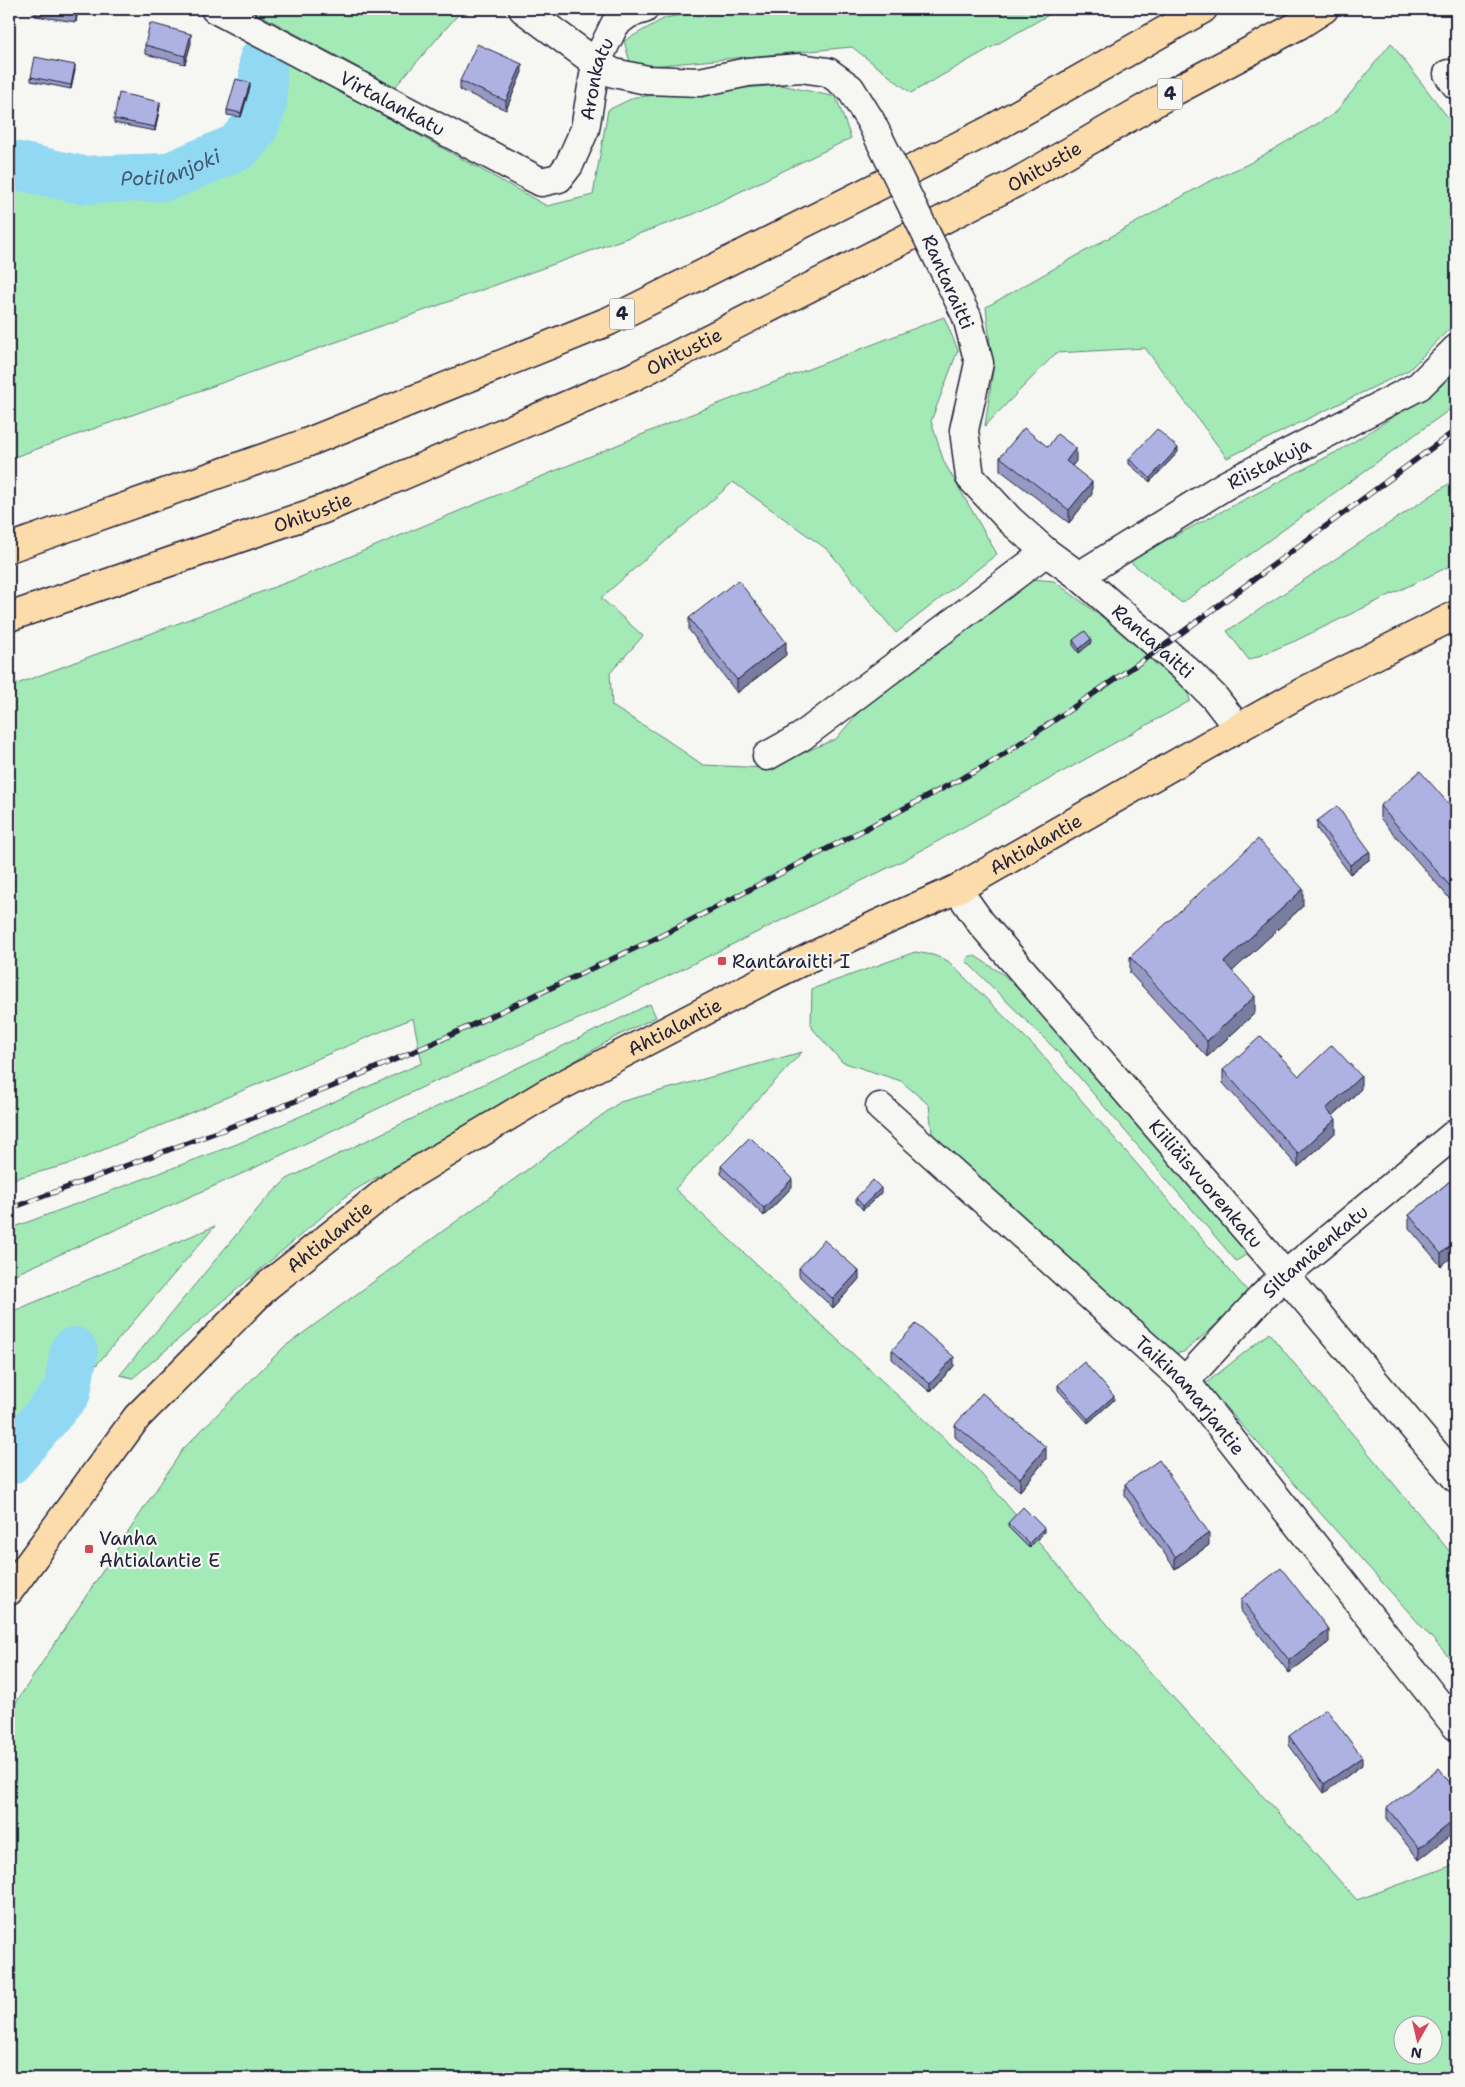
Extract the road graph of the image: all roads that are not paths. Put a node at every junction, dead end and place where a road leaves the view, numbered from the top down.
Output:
1 (214, 9) edge
2 (523, 9) edge
3 (644, 9) edge
4 (1203, 9) edge
5 (1324, 9) edge
6 (596, 63) junction
7 (570, 166) joint
8 (1456, 349) edge
9 (9, 548) edge
10 (1046, 552) junction
11 (1079, 576) junction
12 (1456, 615) edge
13 (9, 617) edge
14 (1238, 728) junction
15 (767, 756) dead end
16 (957, 889) junction
17 (880, 1107) dead end
18 (1456, 1133) edge
19 (1285, 1275) junction
20 (1185, 1381) junction
21 (1456, 1478) edge
22 (9, 1591) edge
23 (1456, 1726) edge

1 - 7 street, Virtalankatu
2 - 6 street, Rantaraitti
3 - 6 street, Aronkatu
4 - 9 main road, 4
5 - 13 main road, Ohitustie / 4
6 - 7 street, Aronkatu
6 - 10 street, Rantaraitti, bridge
8 - 11 street, Riistakuja
10 - 11 street, Rantaraitti
10 - 15 street
11 - 14 street, Rantaraitti
12 - 14 main road, Ahtialantie
14 - 16 main road, Ahtialantie
16 - 19 street, Kiiliäisvuorenkatu
16 - 22 main road, Ahtialantie
17 - 20 street, Taikinamarjantie
18 - 19 street, Siltamäenkatu
19 - 20 street, Siltamäenkatu
19 - 21 street, Kiiliäisvuorenkatu
20 - 23 street, Taikinamarjantie

